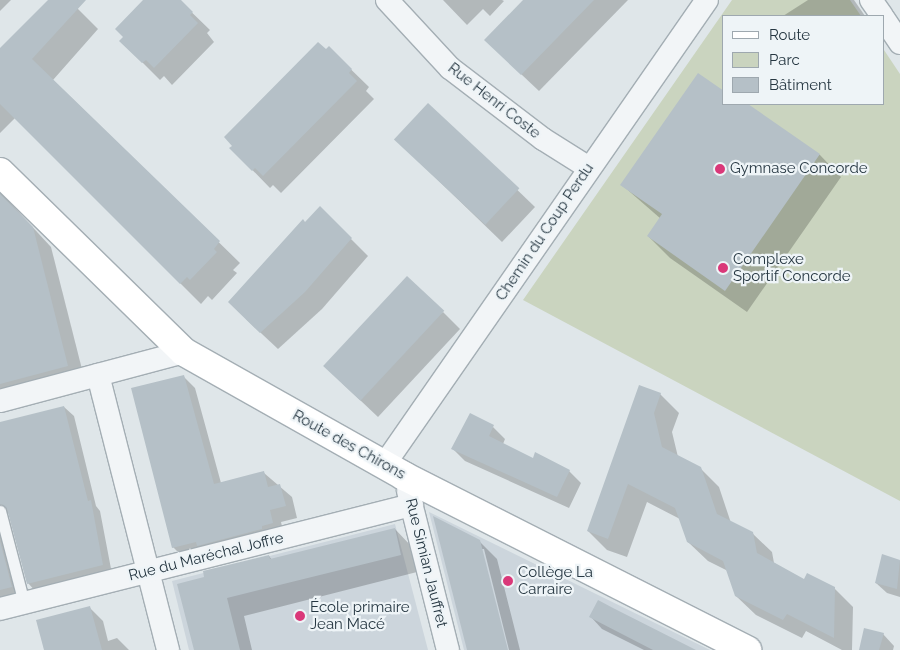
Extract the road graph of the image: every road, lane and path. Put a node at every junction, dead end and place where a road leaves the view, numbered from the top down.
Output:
1 (388, 0) edge
2 (707, 0) edge
3 (871, 0) edge
4 (881, 15) edge
5 (885, 21) edge
6 (900, 43) edge
7 (589, 168) junction
8 (0, 172) edge
9 (184, 352) junction
10 (98, 375) junction
11 (0, 401) edge
12 (394, 470) junction
13 (412, 506) junction
14 (0, 511) edge
15 (148, 572) junction
16 (24, 603) junction
17 (0, 609) edge
18 (168, 650) edge
19 (448, 650) edge
20 (747, 650) edge

1 - 7 street, Rue Henri Coste
2 - 7 street, Chemin du Coup Perdu
3 - 4 street
5 - 6 street
7 - 12 street, Chemin du Coup Perdu
8 - 9 street, Route des Chirons
9 - 10 street
9 - 12 street, Route des Chirons
10 - 11 street
10 - 15 street
12 - 13 street, Rue Simian Jauffret
12 - 20 street, Route des Chirons
13 - 15 street, Rue du Maréchal Joffre
13 - 19 street, Rue Simian Jauffret
14 - 16 lane
15 - 16 street, Rue du Maréchal Joffre
15 - 18 street
16 - 17 street, Rue du Maréchal Joffre

